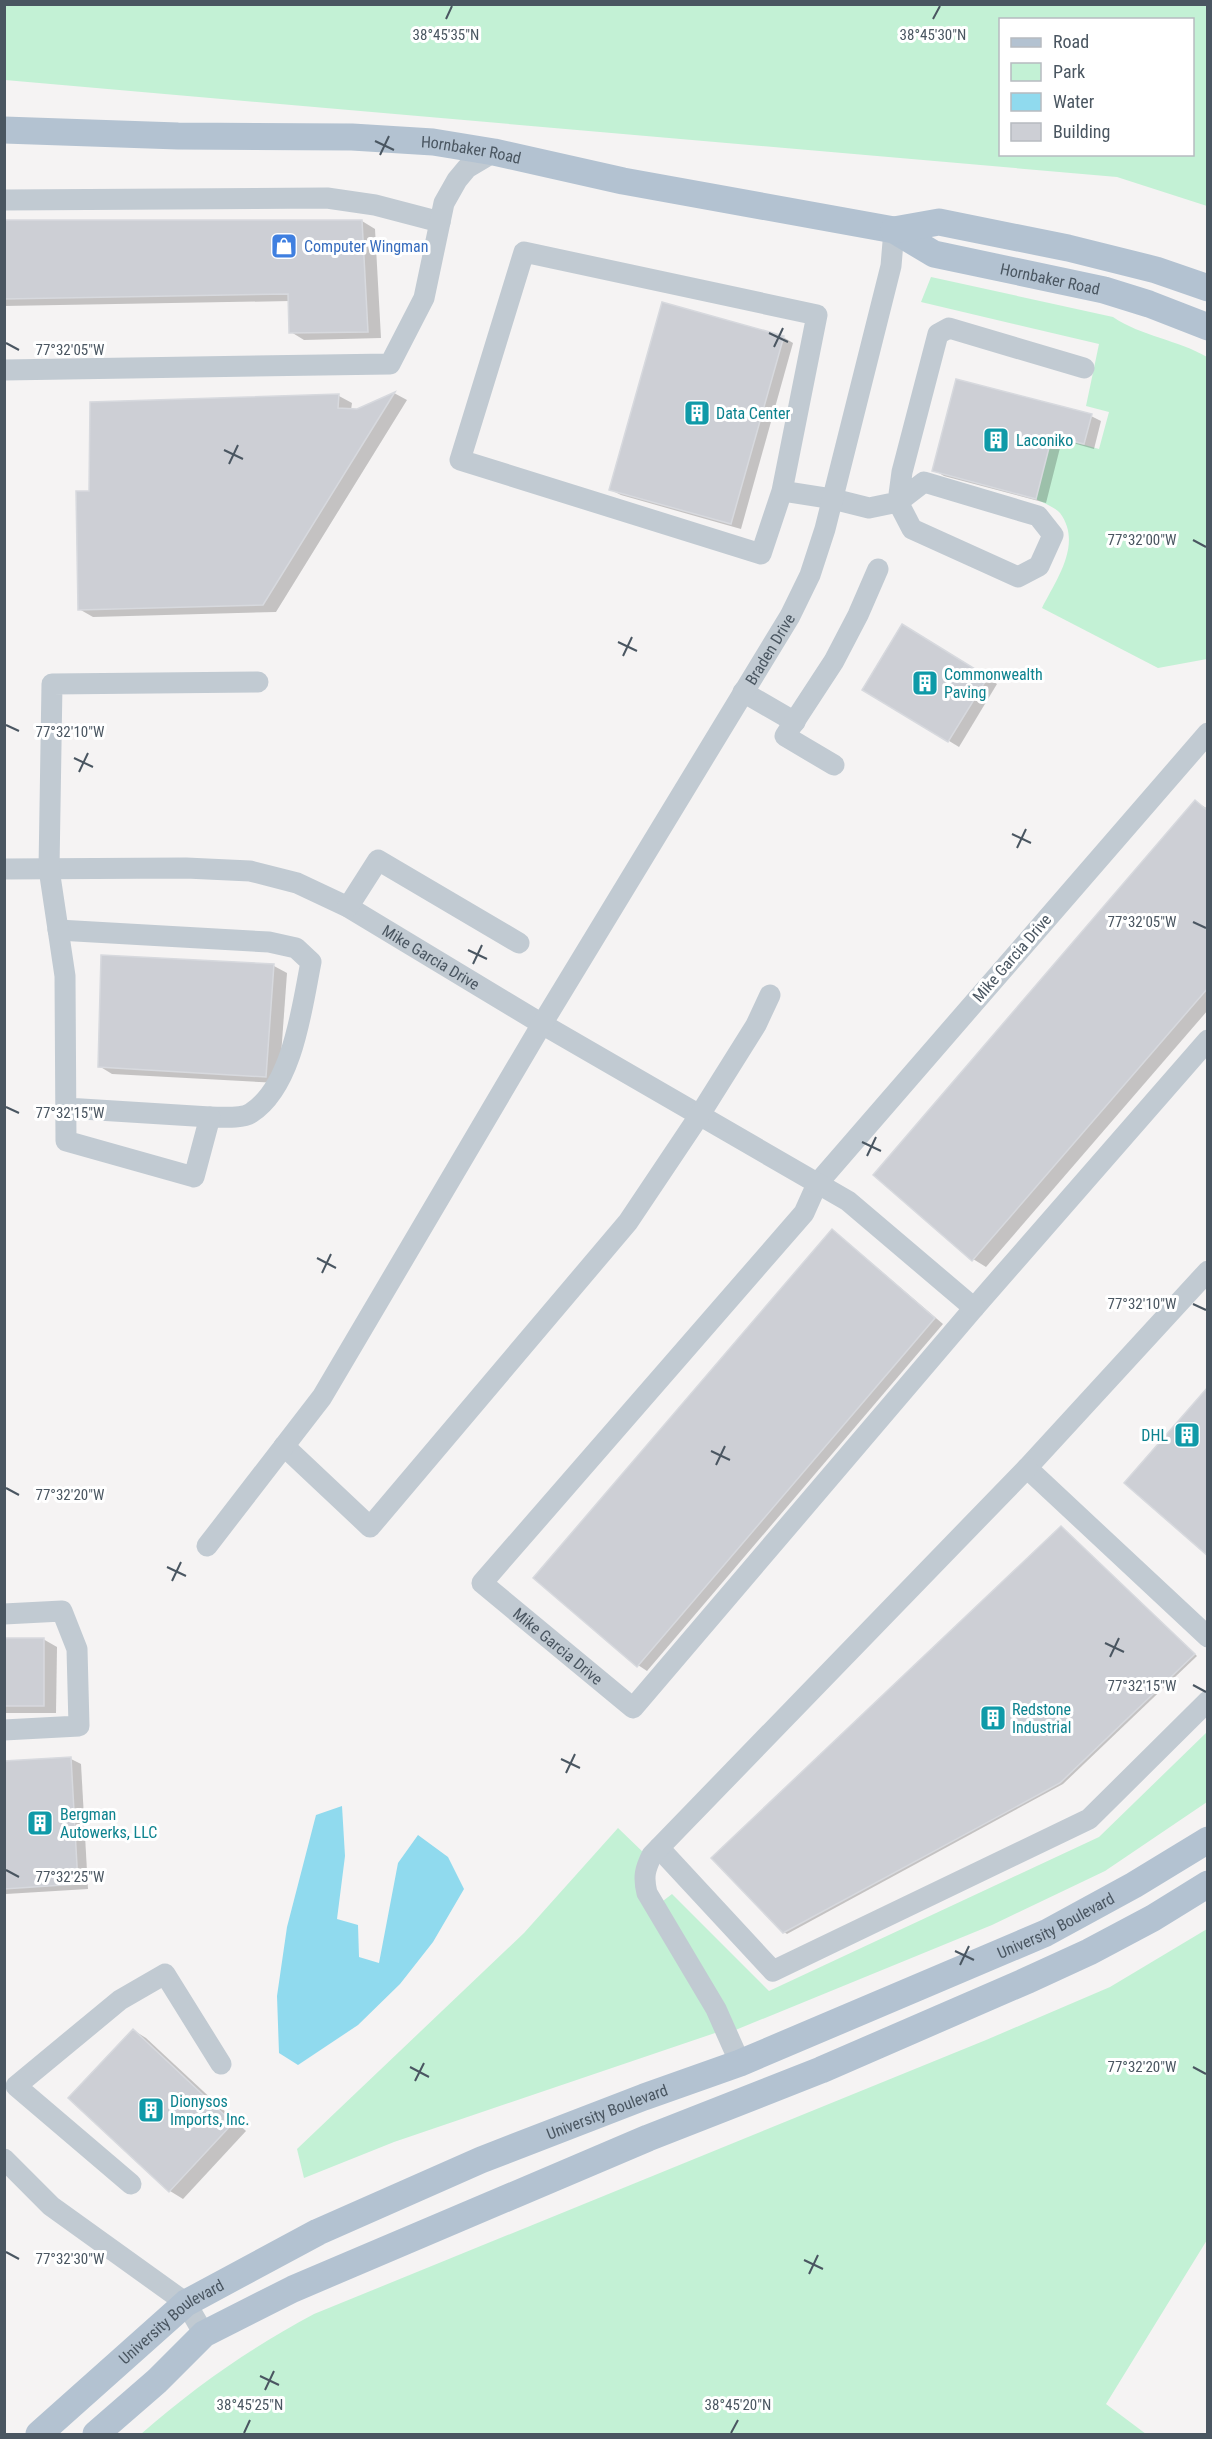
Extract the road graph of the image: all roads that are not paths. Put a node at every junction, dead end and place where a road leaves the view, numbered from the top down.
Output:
1 (4, 130) edge
2 (494, 152) junction
3 (4, 200) edge
4 (440, 222) junction
5 (894, 230) junction
6 (1208, 288) edge
7 (1208, 327) edge
8 (1084, 368) dead end
9 (4, 370) edge
10 (782, 491) junction
11 (833, 499) junction
12 (898, 502) junction
13 (878, 569) dead end
14 (258, 682) dead end
15 (744, 692) junction
16 (795, 722) junction
17 (1208, 733) edge
18 (834, 765) dead end
19 (4, 869) edge
20 (49, 869) junction
21 (348, 908) junction
22 (58, 930) junction
23 (519, 943) dead end
24 (770, 995) dead end
25 (542, 1024) junction
26 (1208, 1040) edge
27 (66, 1108) junction
28 (699, 1116) junction
29 (210, 1117) junction
30 (817, 1184) junction
31 (1208, 1271) edge
32 (974, 1308) junction
33 (284, 1446) junction
34 (1027, 1468) junction
35 (207, 1546) dead end
36 (4, 1614) edge
37 (1208, 1637) edge
38 (1208, 1701) edge
39 (4, 1730) edge
40 (1208, 1840) edge
41 (659, 1848) junction
42 (1208, 1884) edge
43 (740, 2063) junction
44 (221, 2064) dead end
45 (10, 2090) edge
46 (4, 2159) edge
47 (131, 2184) dead end
48 (186, 2303) junction
49 (204, 2334) junction
50 (39, 2434) edge
51 (96, 2434) edge

1 - 2 main road, Hornbaker Road
2 - 4 street
2 - 5 main road, Hornbaker Road
3 - 4 street
4 - 9 street
5 - 6 main road, Hornbaker Road
5 - 7 main road, Hornbaker Road
5 - 11 street, Braden Drive
8 - 12 street
10 - 10 street
10 - 11 street
11 - 12 street
11 - 15 street, Braden Drive
12 - 12 street
13 - 16 street
14 - 20 street
15 - 16 street
15 - 25 street, Braden Drive
16 - 18 street
17 - 30 street, Mike Garcia Drive
19 - 20 street, Mike Garcia Drive
20 - 21 street, Mike Garcia Drive
20 - 22 street
21 - 23 street
21 - 25 street, Mike Garcia Drive
22 - 27 street
22 - 29 street
24 - 28 street
25 - 28 street, Mike Garcia Drive
25 - 33 street, Braden Drive
26 - 32 street, Mike Garcia Drive
27 - 29 street
27 - 29 street
28 - 30 street, Mike Garcia Drive
28 - 33 street
30 - 32 street, Mike Garcia Drive
30 - 32 street, Mike Garcia Drive
31 - 34 street
33 - 35 street, Braden Drive
34 - 37 street
34 - 41 street
36 - 39 street
38 - 41 street
40 - 43 main road, University Boulevard
41 - 43 street
42 - 49 main road, University Boulevard
43 - 48 main road, University Boulevard
44 - 45 street
45 - 47 street
46 - 48 street
48 - 49 street
48 - 50 main road, University Boulevard
49 - 51 main road, University Boulevard

